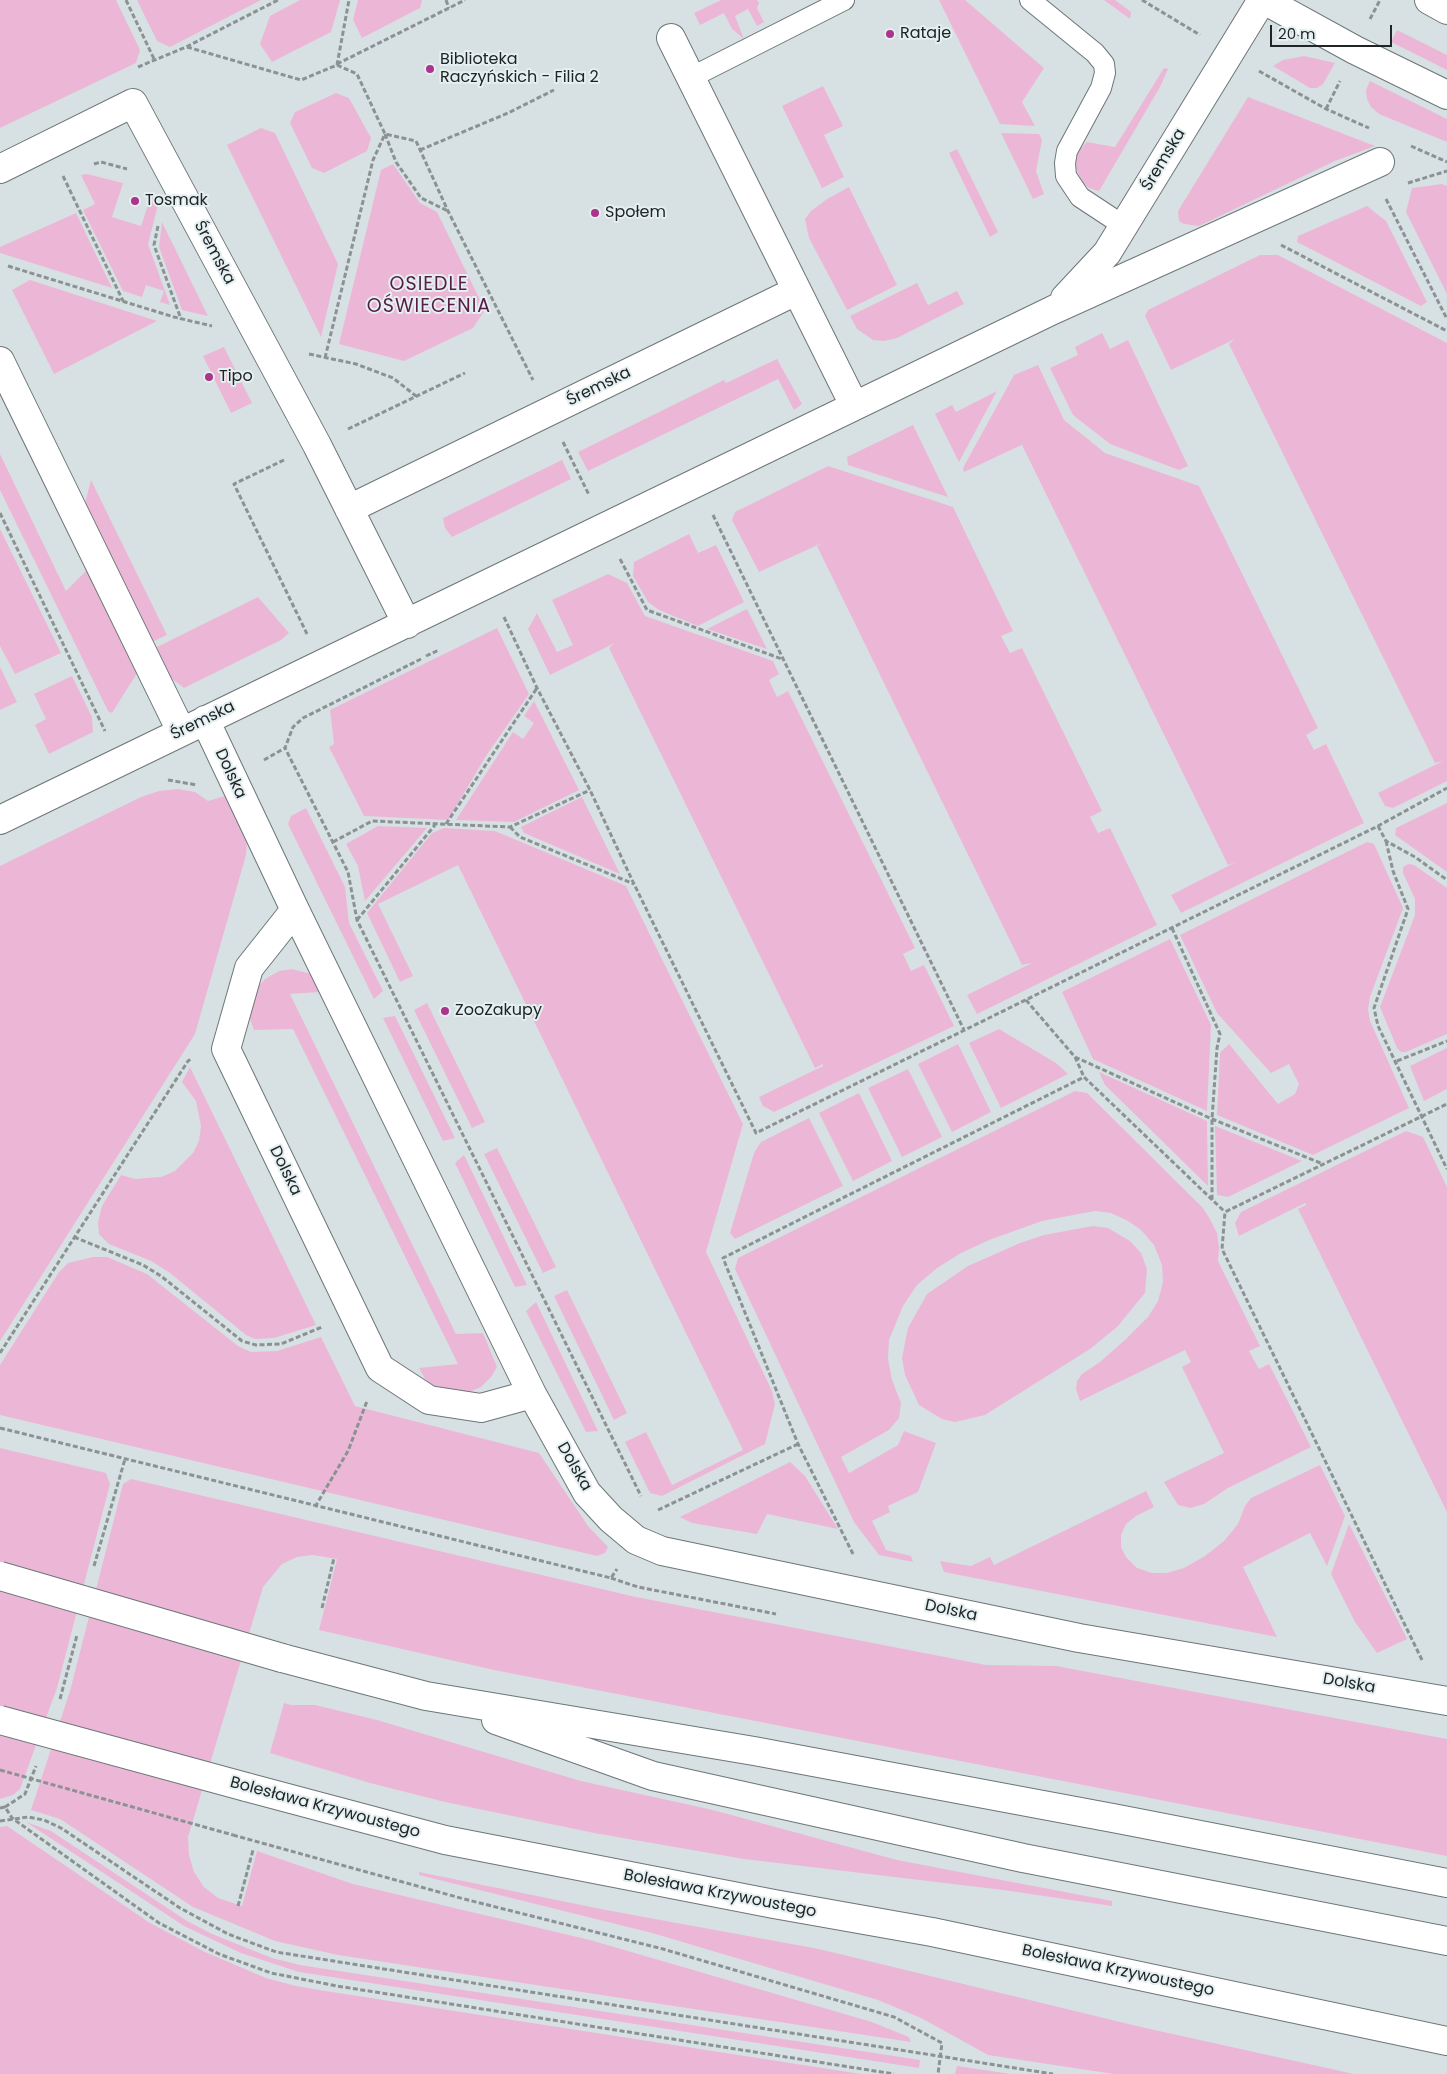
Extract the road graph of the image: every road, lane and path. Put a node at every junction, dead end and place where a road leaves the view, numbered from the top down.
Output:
1 (126, 0) edge
2 (349, 0) edge
3 (446, 0) edge
4 (465, 0) edge
5 (844, 0) edge
6 (1030, 0) edge
7 (1142, 0) edge
8 (1263, 0) edge
9 (1429, 0) edge
10 (449, 8) junction
11 (1447, 10) edge
12 (671, 38) dead end
13 (186, 47) dead end
14 (1229, 53) junction
15 (154, 59) dead end
16 (336, 65) junction
17 (690, 78) junction
18 (554, 90) dead end
19 (1447, 95) edge
20 (1378, 132) dead end
21 (385, 134) junction
22 (1404, 143) dead end
23 (420, 150) junction
24 (1380, 162) dead end
25 (1447, 162) edge
26 (92, 164) dead end
27 (0, 169) edge
28 (128, 170) dead end
29 (1447, 171) edge
30 (69, 172) dead end
31 (1402, 185) dead end
32 (1382, 191) dead end
33 (448, 211) junction
34 (159, 220) dead end
35 (1124, 226) junction
36 (1272, 241) dead end
37 (796, 292) junction
38 (123, 302) dead end
39 (1053, 310) junction
40 (180, 319) dead end
41 (1447, 320) edge
42 (1447, 332) edge
43 (325, 358) dead end
44 (0, 361) edge
45 (854, 405) junction
46 (549, 411) junction
47 (349, 509) junction
48 (722, 511) dead end
49 (0, 513) edge
50 (713, 515) junction
51 (704, 519) dead end
52 (605, 528) junction
53 (630, 556) dead end
54 (621, 561) junction
55 (612, 565) dead end
56 (513, 613) dead end
57 (504, 617) junction
58 (496, 622) dead end
59 (407, 624) junction
60 (443, 648) dead end
61 (782, 660) junction
62 (537, 688) junction
63 (193, 726) junction
64 (285, 748) junction
65 (119, 761) junction
66 (232, 778) junction
67 (161, 781) dead end
68 (1447, 788) edge
69 (590, 790) junction
70 (0, 820) edge
71 (435, 824) junction
72 (446, 825) junction
73 (1378, 826) junction
74 (510, 827) junction
75 (333, 842) junction
76 (1386, 842) junction
77 (1447, 880) edge
78 (634, 884) junction
79 (295, 910) junction
80 (357, 920) junction
81 (1172, 928) junction
82 (1026, 1000) junction
83 (964, 1030) junction
84 (229, 1039) junction
85 (1447, 1041) edge
86 (1075, 1057) junction
87 (1397, 1062) junction
88 (1084, 1077) junction
89 (1447, 1104) edge
90 (1421, 1117) junction
91 (1212, 1119) junction
92 (1323, 1164) junction
93 (1447, 1169) edge
94 (1212, 1200) junction
95 (1224, 1212) junction
96 (74, 1237) junction
97 (353, 1312) junction
98 (0, 1353) edge
99 (380, 1368) junction
100 (532, 1394) junction
101 (0, 1428) edge
102 (798, 1444) junction
103 (125, 1459) junction
104 (646, 1505) dead end
105 (315, 1507) junction
106 (650, 1514) dead end
107 (636, 1540) junction
108 (334, 1558) dead end
109 (856, 1561) dead end
110 (94, 1569) dead end
111 (0, 1576) edge
112 (322, 1608) dead end
113 (77, 1634) dead end
114 (1426, 1668) dead end
115 (426, 1696) junction
116 (1447, 1701) edge
117 (57, 1708) dead end
118 (0, 1720) edge
119 (38, 1760) dead end
120 (0, 1770) edge
121 (5, 1807) junction
122 (0, 1808) edge
123 (12, 1818) junction
124 (0, 1821) edge
125 (253, 1850) dead end
126 (1447, 1884) edge
127 (238, 1906) dead end
128 (1447, 1941) edge
129 (1447, 2041) edge
130 (940, 2056) junction
131 (894, 2074) edge
132 (938, 2074) edge
133 (1054, 2074) edge

1 - 15 path
2 - 16 path
3 - 10 path
4 - 10 path
5 - 17 lane
6 - 35 lane
7 - 14 path
8 - 14 street, Śremska
8 - 19 street
9 - 11 street
10 - 16 path
12 - 17 street
13 - 16 path
14 - 20 path
14 - 35 street, Śremska
16 - 21 path
17 - 37 street
18 - 23 path
21 - 23 path
21 - 33 path
21 - 43 path
22 - 25 path
23 - 33 path
24 - 39 street, Śremska
26 - 28 path
27 - 47 street, Śremska
29 - 31 path
30 - 38 path
32 - 41 path
33 - 46 path
34 - 40 path
35 - 39 street, Śremska
36 - 42 path
37 - 45 street
37 - 46 street, Śremska
39 - 45 street, Śremska
44 - 63 street, Dolska
45 - 52 street, Śremska
46 - 47 street, Śremska
46 - 52 path
47 - 59 street, Śremska
48 - 50 path
49 - 65 path
50 - 51 path
50 - 61 path
52 - 54 path
52 - 59 street, Śremska
53 - 54 path
54 - 55 path
54 - 61 path
56 - 57 path
57 - 58 path
57 - 62 path
59 - 63 street, Śremska
60 - 64 path
61 - 83 path
62 - 69 path
62 - 72 path
63 - 65 street, Śremska
63 - 66 street, Dolska
64 - 66 path
64 - 75 path
65 - 70 street, Śremska
66 - 67 path
66 - 79 street, Dolska
68 - 73 path
69 - 74 path
69 - 78 path
71 - 72 path
71 - 75 path
71 - 80 path
72 - 74 path
73 - 76 path
73 - 81 path
74 - 78 path
75 - 80 path
76 - 77 path
76 - 87 path
78 - 83 path
79 - 84 street, Dolska
79 - 100 street, Dolska
80 - 104 path
81 - 82 path
81 - 91 path
82 - 83 path
82 - 86 path
84 - 96 path
84 - 97 street, Dolska
85 - 87 path
86 - 88 path
86 - 91 path
87 - 90 path
88 - 94 path
88 - 102 path
89 - 90 path
90 - 92 path
90 - 93 path
91 - 92 path
91 - 94 path
92 - 95 path
94 - 95 path
95 - 114 path
96 - 97 path
96 - 98 path
97 - 99 street, Dolska
99 - 100 street
99 - 105 path
100 - 107 street, Dolska
101 - 103 path
102 - 106 path
102 - 109 path
103 - 105 path
103 - 110 path
105 - 107 path
107 - 116 street, Dolska
108 - 112 path
111 - 115 street, bridge
113 - 117 path
115 - 126 street
115 - 128 street
118 - 129 street, Bolesława Krzywoustego, bridge
119 - 121 path
120 - 130 path, bridge
121 - 122 path
121 - 123 path
123 - 124 path
123 - 130 path
123 - 131 path
125 - 127 path
130 - 132 path
130 - 133 path

